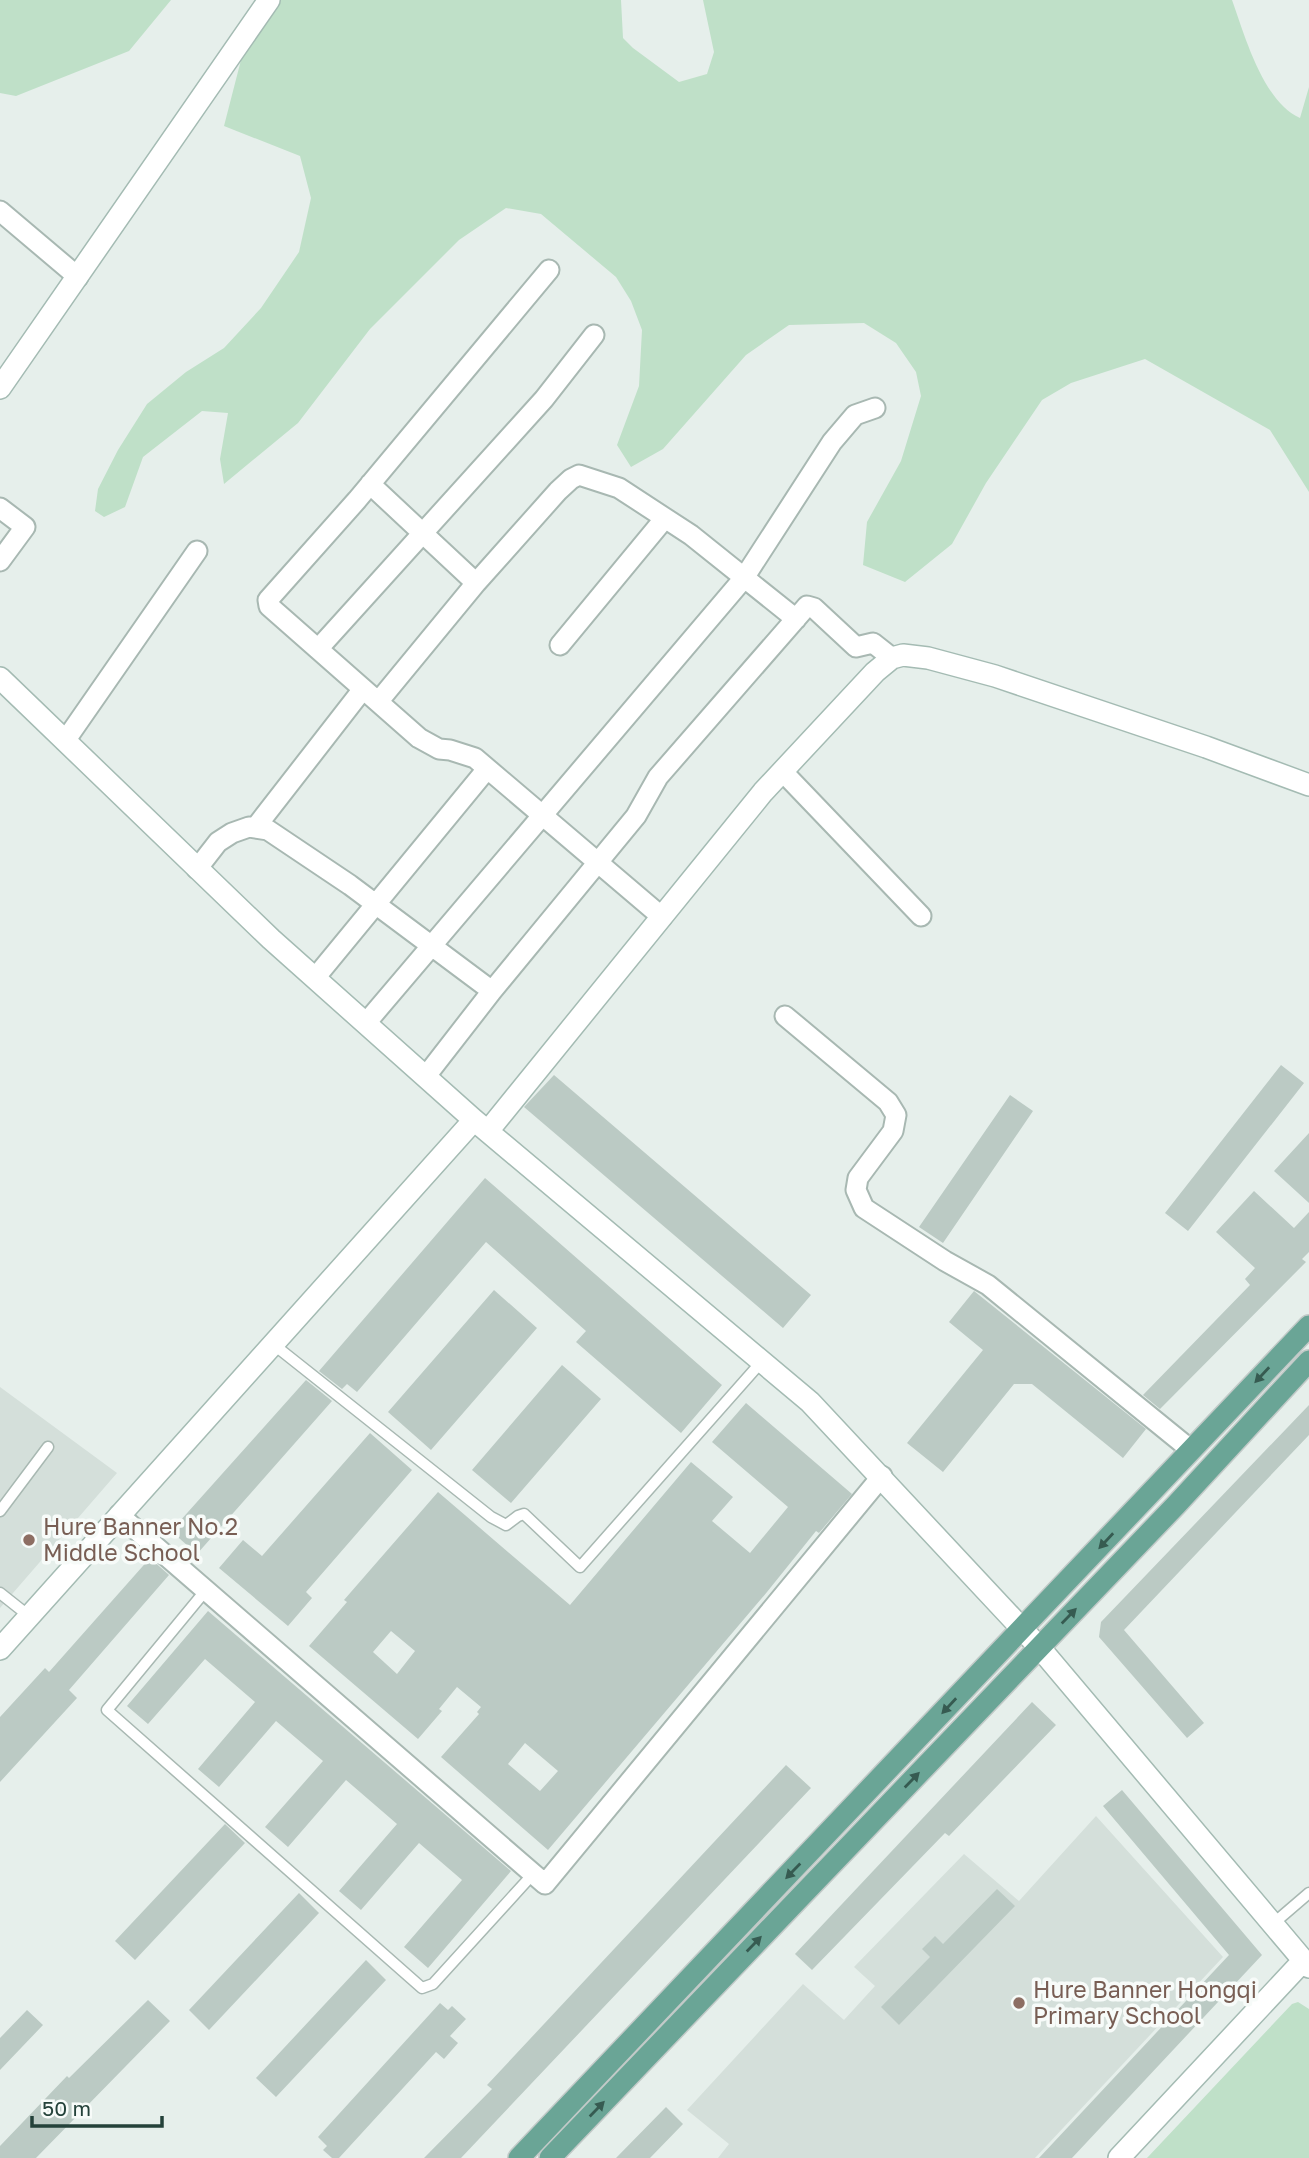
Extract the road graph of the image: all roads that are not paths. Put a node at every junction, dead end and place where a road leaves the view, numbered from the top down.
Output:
1 (269, 0) edge
2 (0, 211) edge
3 (549, 270) dead end
4 (78, 277) junction
5 (594, 335) dead end
6 (0, 388) edge
7 (875, 408) dead end
8 (370, 484) junction
9 (0, 508) edge
10 (665, 518) junction
11 (421, 532) junction
12 (197, 551) dead end
13 (0, 561) edge
14 (744, 578) junction
15 (475, 583) junction
16 (796, 619) junction
17 (560, 645) dead end
18 (318, 649) junction
19 (892, 659) junction
20 (0, 678) edge
21 (371, 695) junction
22 (65, 741) junction
23 (487, 769) junction
24 (783, 772) junction
25 (1309, 785) edge
26 (542, 816) junction
27 (255, 828) junction
28 (597, 863) junction
29 (197, 869) junction
30 (375, 904) junction
31 (921, 916) dead end
32 (662, 917) junction
33 (432, 946) junction
34 (315, 978) junction
35 (492, 991) junction
36 (785, 1016) dead end
37 (366, 1023) junction
38 (425, 1076) junction
39 (481, 1126) junction
40 (1309, 1326) edge
41 (272, 1343) junction
42 (763, 1360) junction
43 (1309, 1361) edge
44 (48, 1447) dead end
45 (1191, 1450) junction
46 (882, 1476) junction
47 (0, 1511) edge
48 (119, 1515) junction
49 (206, 1590) junction
50 (0, 1593) edge
51 (29, 1616) junction
52 (1022, 1628) junction
53 (1040, 1647) junction
54 (0, 1648) edge
55 (533, 1874) junction
56 (1309, 1893) edge
57 (1274, 1923) junction
58 (1306, 1964) edge
59 (519, 2158) edge
60 (550, 2158) edge
61 (1119, 2158) edge

1 - 4 street
2 - 4 street
3 - 8 street
4 - 6 street
5 - 11 street
7 - 14 street
8 - 11 street
8 - 18 street
9 - 13 street
10 - 14 street
10 - 15 street
10 - 17 street
11 - 15 street
11 - 18 street
12 - 22 street
14 - 16 street
14 - 26 street
15 - 21 street
16 - 19 street
16 - 28 street
18 - 21 street
19 - 24 street
19 - 25 street
20 - 22 street
21 - 23 street
21 - 27 street
22 - 29 street
23 - 26 street
23 - 30 street
24 - 31 street
24 - 32 street
26 - 28 street
26 - 33 street
27 - 29 street
27 - 30 street
28 - 32 street
28 - 35 street
29 - 34 street
30 - 33 street
30 - 34 street
32 - 39 street
33 - 35 street
33 - 37 street
34 - 37 street
35 - 38 street
36 - 45 street
37 - 38 street
38 - 39 street
39 - 41 street
39 - 42 street
40 -> 45 main road
41 - 42 lane
41 - 48 street
42 - 46 street
53 -> 43 main road
44 - 47 lane
45 -> 52 main road
46 - 52 street
46 - 55 street
48 - 49 street
48 - 51 street
49 - 55 street
49 - 55 lane
50 - 51 lane
51 - 54 street
52 - 53 street
52 -> 59 main road
53 - 57 street
60 -> 53 main road
56 - 57 lane
57 - 58 street
58 - 61 street

